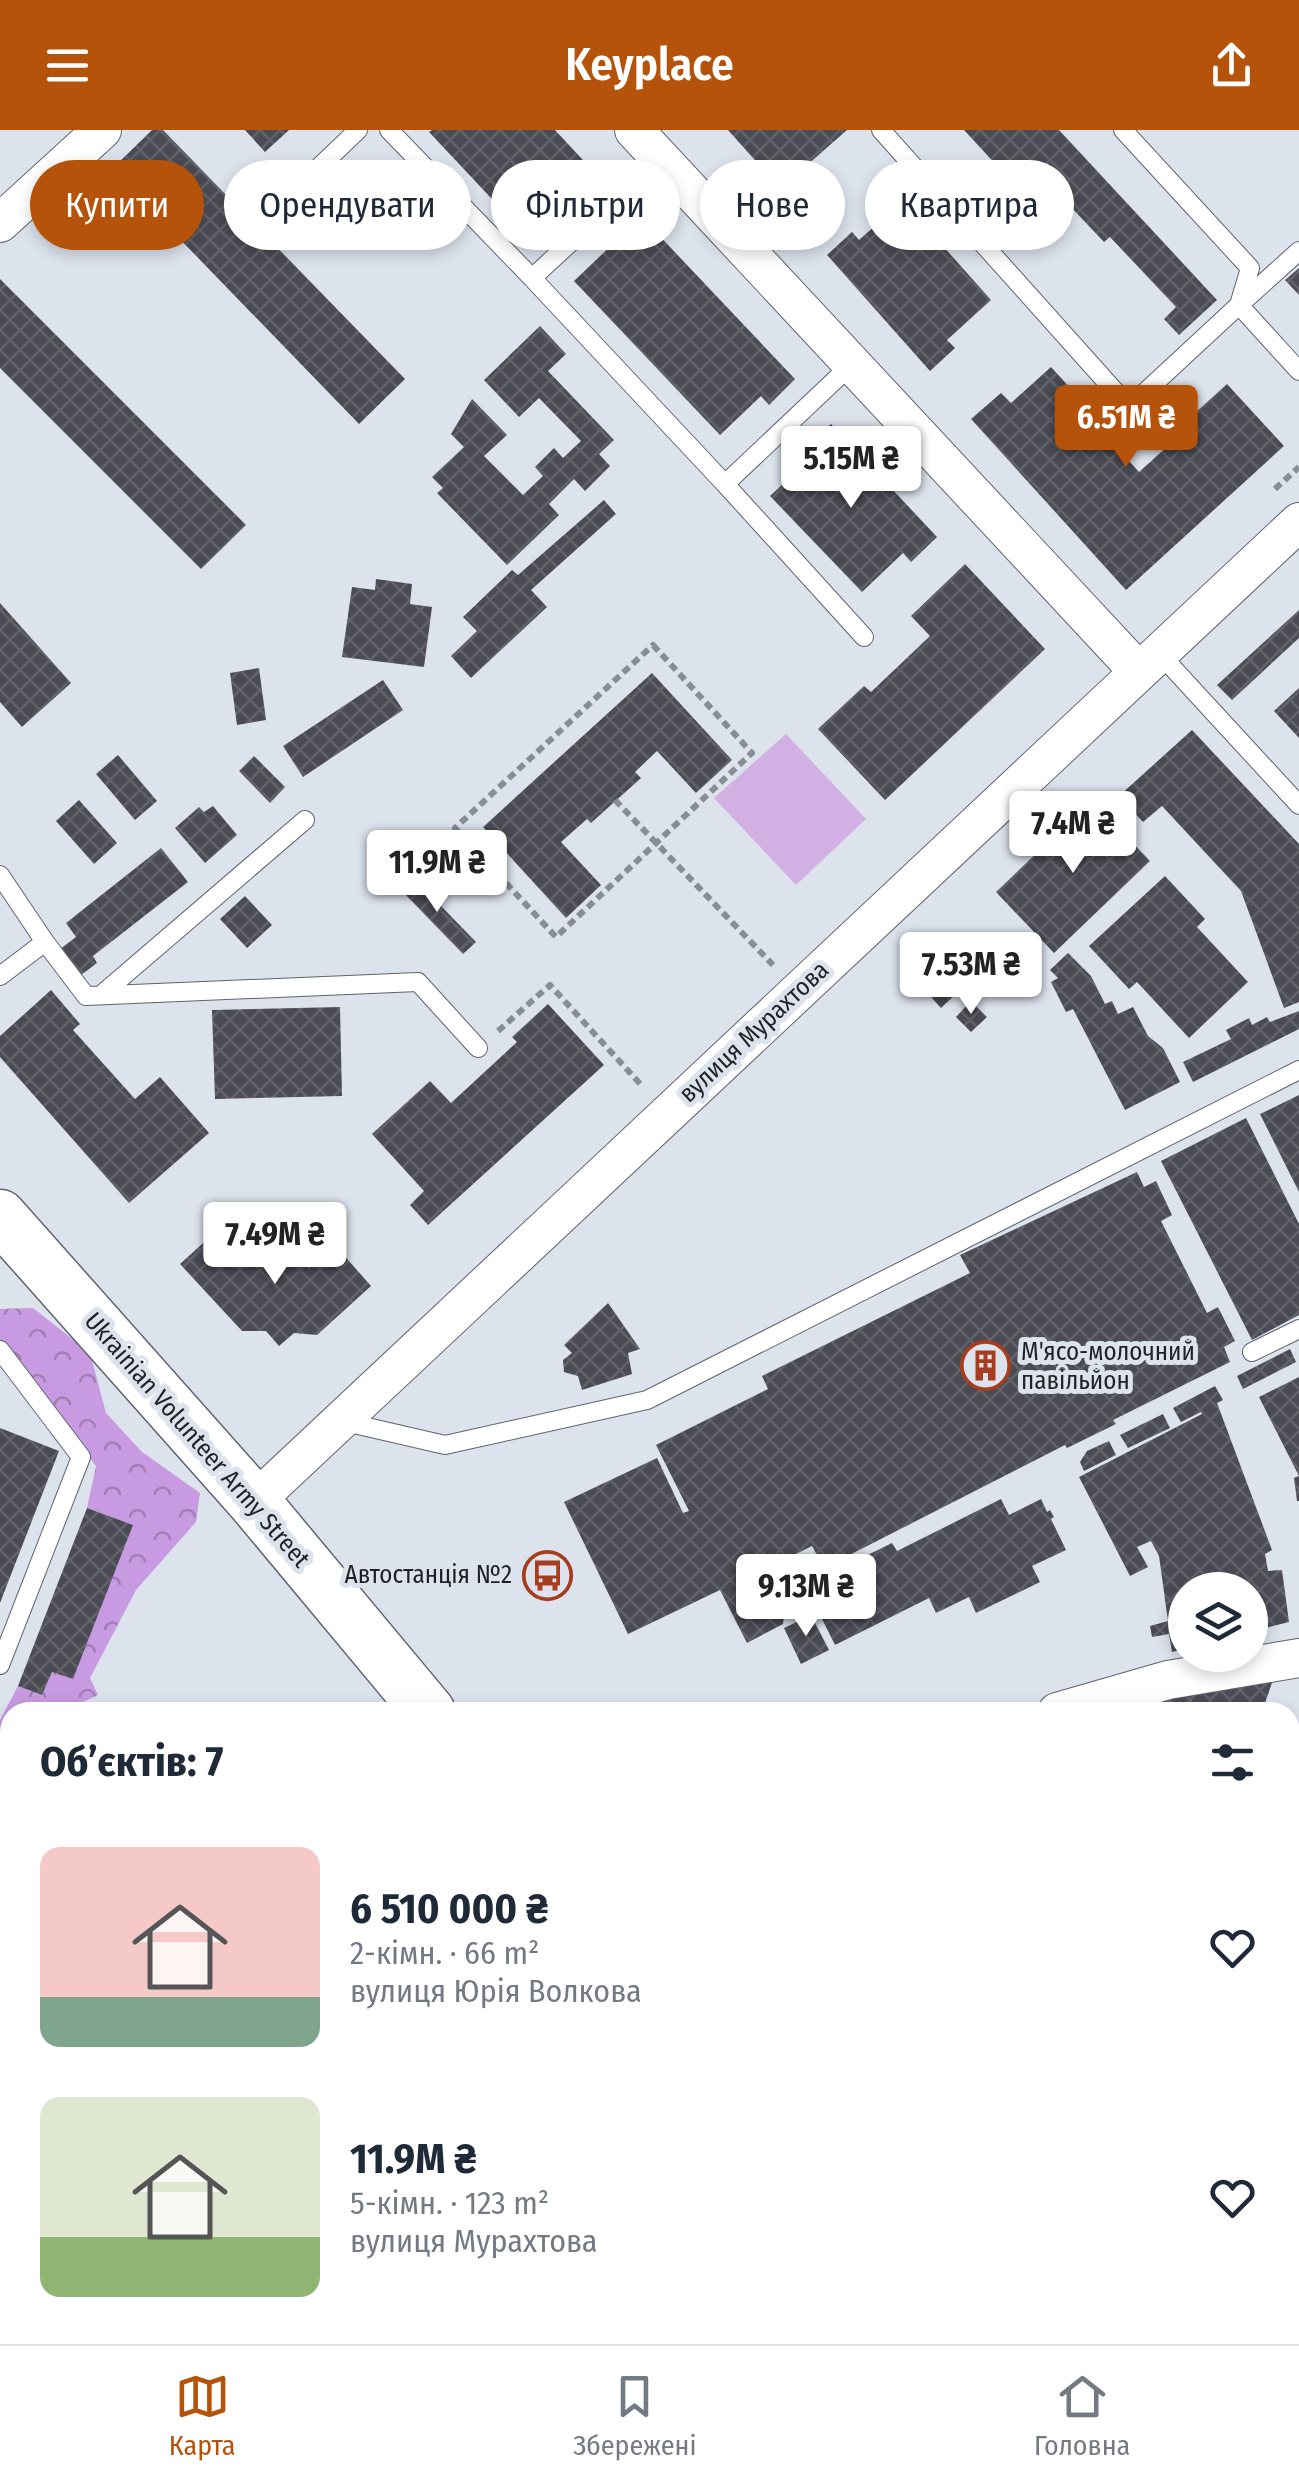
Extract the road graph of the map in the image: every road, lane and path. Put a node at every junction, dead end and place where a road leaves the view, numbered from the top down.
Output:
1 (102, 130) edge
2 (358, 130) edge
3 (389, 130) edge
4 (634, 130) edge
5 (881, 130) edge
6 (1123, 130) edge
7 (661, 159) junction
8 (327, 160) edge
9 (0, 224) edge
10 (1299, 251) edge
11 (532, 278) junction
12 (1239, 305) junction
13 (852, 364) junction
14 (1299, 371) edge
15 (725, 484) junction
16 (1299, 522) edge
17 (864, 638) dead end
18 (1149, 663) junction
19 (615, 800) dead end
20 (1299, 805) edge
21 (305, 820) dead end
22 (656, 843) junction
23 (0, 875) edge
24 (44, 942) junction
25 (773, 965) dead end
26 (0, 976) edge
27 (101, 996) junction
28 (478, 1048) joint
29 (1299, 1070) edge
30 (668, 1113) junction
31 (0, 1216) edge
32 (1299, 1329) edge
33 (0, 1350) edge
34 (1252, 1352) dead end
35 (339, 1421) junction
36 (254, 1502) junction
37 (1299, 1658) edge
38 (0, 1665) edge
39 (421, 1702) edge
40 (1092, 1702) edge

1 - 9 street
2 - 8 lane
3 - 11 lane
4 - 7 street
5 - 12 lane
6 - 12 lane
7 - 11 lane
7 - 13 street
10 - 12 lane
11 - 15 lane
12 - 14 lane
13 - 15 lane
13 - 18 street
15 - 17 lane
16 - 18 street, вулиця Мурахтова
18 - 20 lane
18 - 30 street, вулиця Мурахтова
19 - 22 path
21 - 27 lane
22 - 22 path
22 - 25 path
23 - 24 lane
24 - 26 lane
24 - 27 lane
27 - 28 lane
28 - 30 path
29 - 35 lane
30 - 35 street, вулиця Мурахтова
31 - 36 street, Ukrainian Volunteer Army Street
32 - 34 lane
33 - 38 lane
35 - 36 street, вулиця Мурахтова
36 - 39 street, Ukrainian Volunteer Army Street
37 - 40 street

